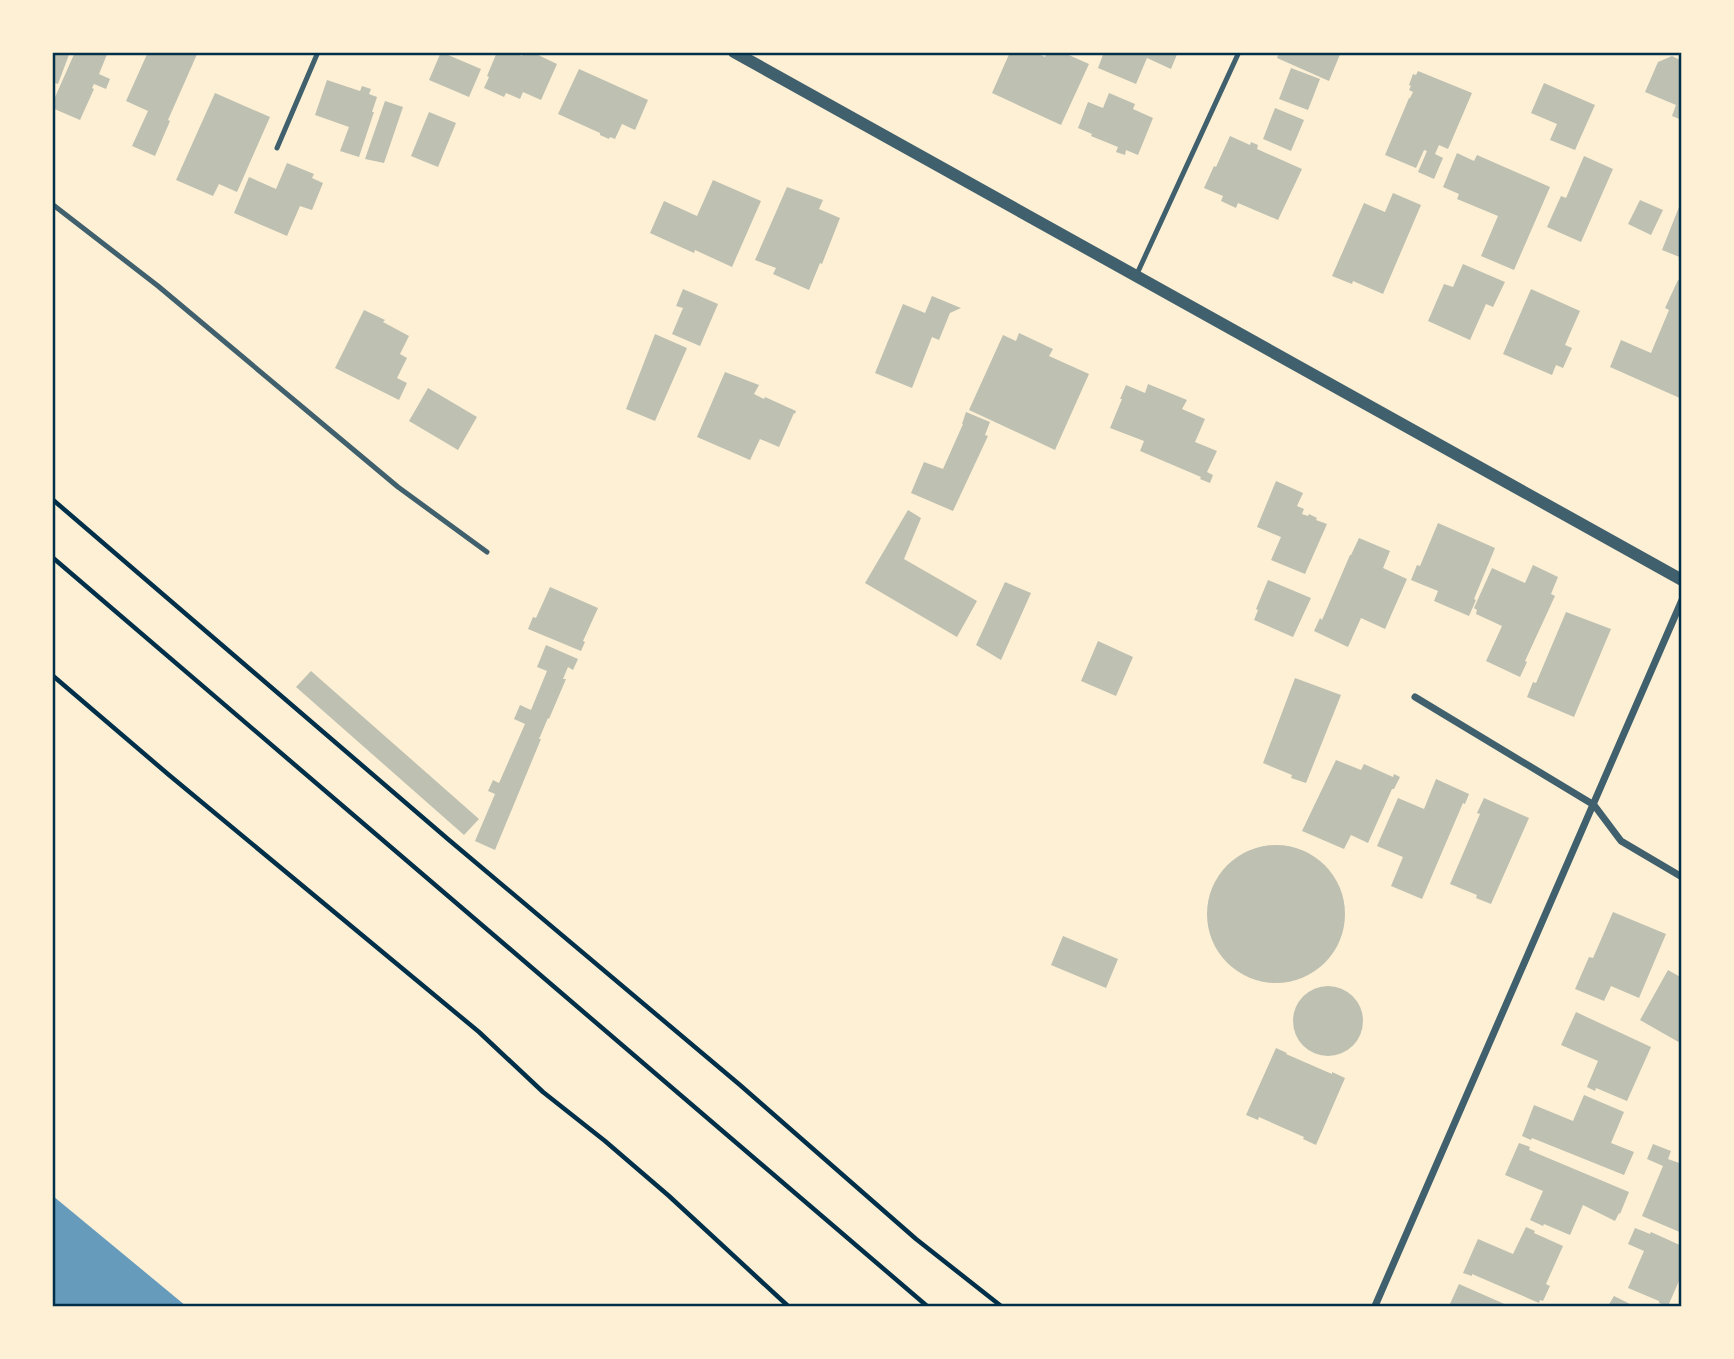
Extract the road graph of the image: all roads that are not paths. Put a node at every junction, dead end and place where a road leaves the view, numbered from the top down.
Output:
1 (318, 52) edge
2 (734, 52) edge
3 (1239, 52) edge
4 (277, 148) dead end
5 (52, 204) edge
6 (1136, 276) junction
7 (486, 552) dead end
8 (1682, 580) edge
9 (1682, 600) edge
10 (1415, 697) dead end
11 (1594, 805) junction
12 (1682, 877) edge
13 (1375, 1307) edge

1 - 4 lane
2 - 6 street
3 - 6 lane
5 - 7 lane
6 - 8 street
9 - 11 street
10 - 11 street
11 - 12 street
11 - 13 street

